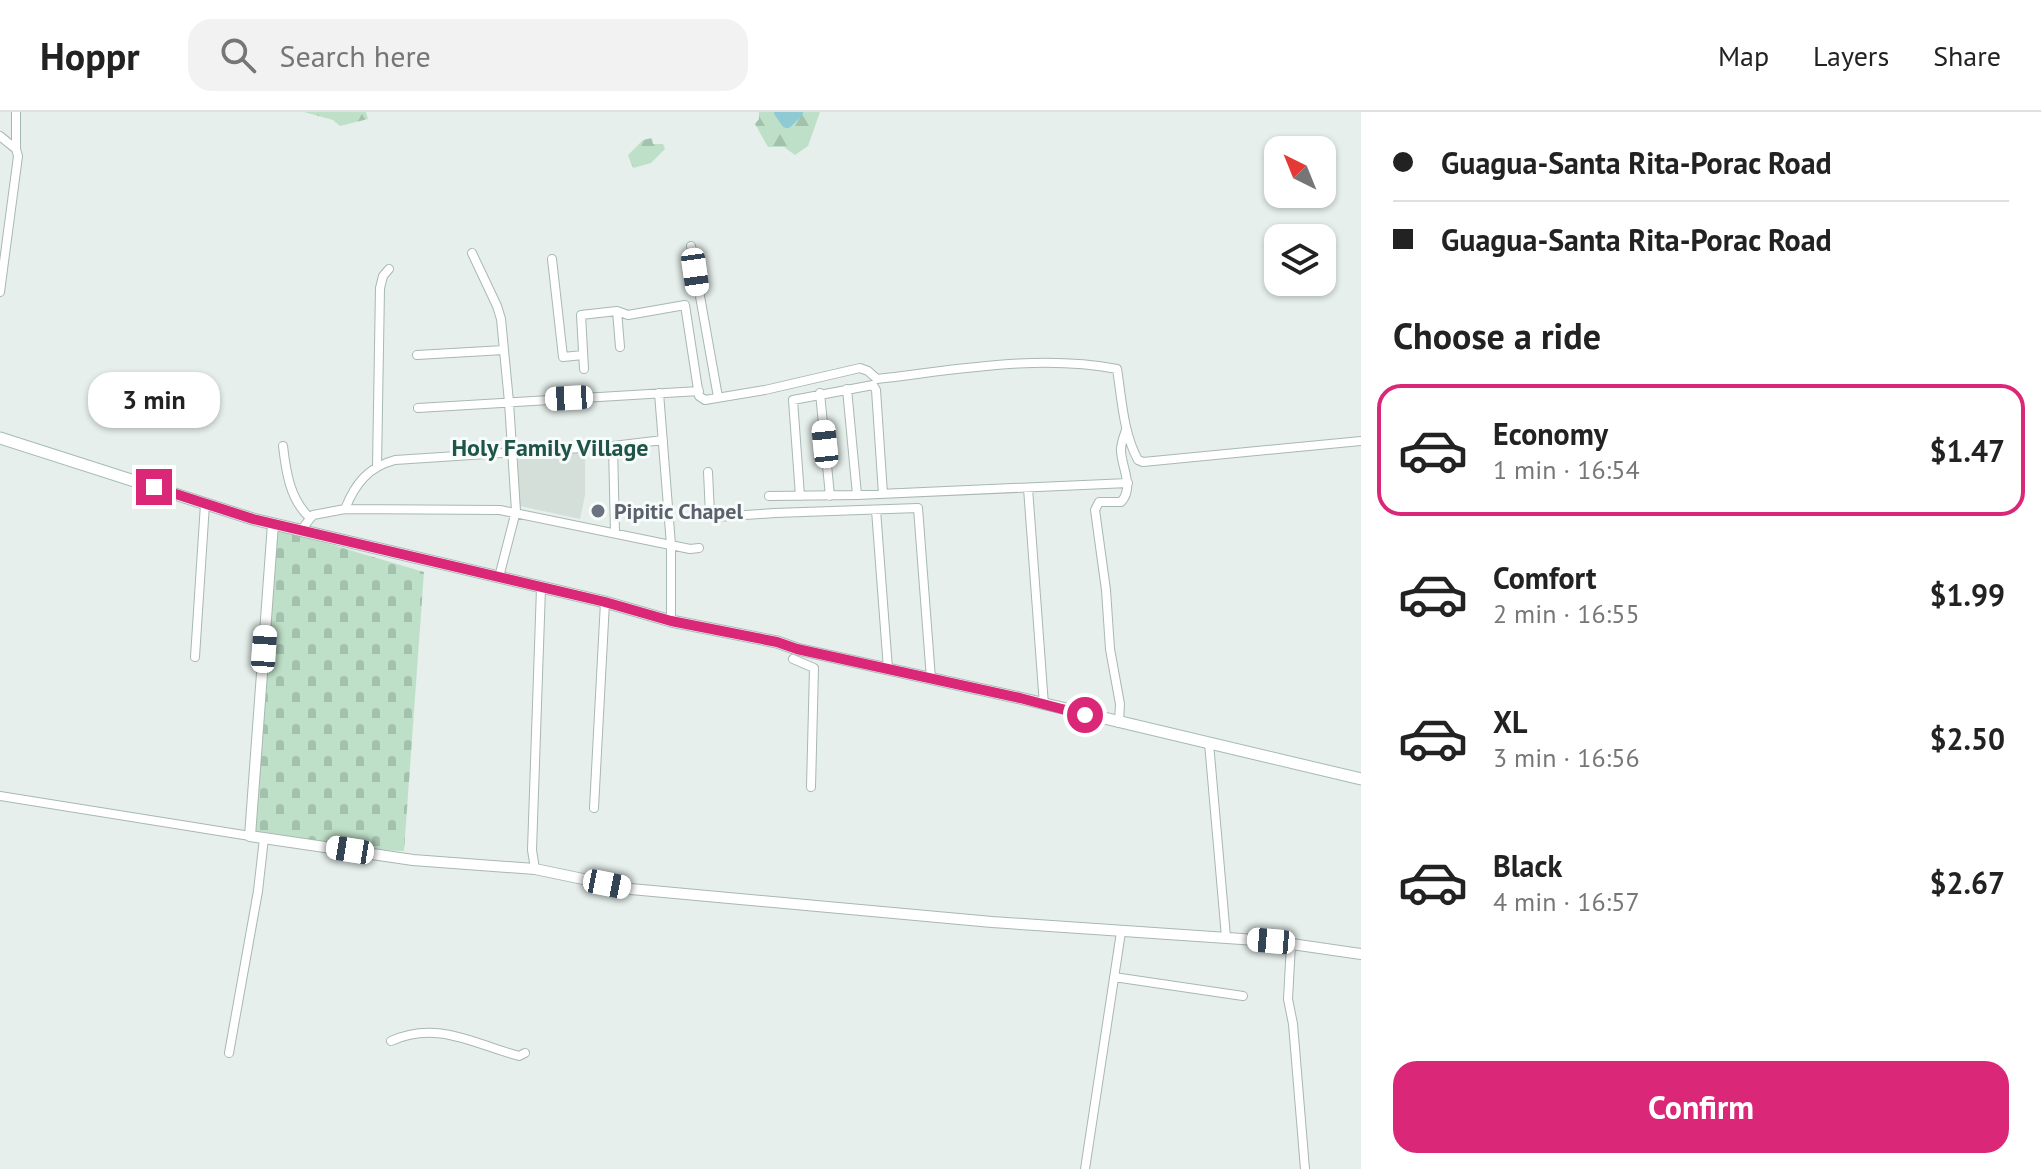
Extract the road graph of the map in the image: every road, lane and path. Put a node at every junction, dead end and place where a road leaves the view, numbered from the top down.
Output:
1 (16, 112) edge
2 (0, 136) edge
3 (16, 149) junction
4 (691, 246) dead end
5 (472, 253) dead end
6 (552, 259) dead end
7 (389, 269) dead end
8 (0, 292) edge
9 (617, 311) junction
10 (620, 347) dead end
11 (504, 350) junction
12 (417, 355) dead end
13 (583, 355) junction
14 (584, 369) dead end
15 (847, 389) junction
16 (699, 391) junction
17 (659, 393) junction
18 (820, 393) junction
19 (718, 397) junction
20 (509, 402) junction
21 (418, 408) dead end
22 (1126, 430) junction
23 (0, 438) edge
24 (663, 440) junction
25 (1361, 441) edge
26 (283, 446) dead end
27 (613, 446) junction
28 (512, 453) junction
29 (1134, 453) junction
30 (1122, 459) junction
31 (377, 467) junction
32 (708, 472) dead end
33 (1128, 483) junction
34 (1028, 488) junction
35 (883, 494) junction
36 (857, 495) junction
37 (769, 496) dead end
38 (800, 496) junction
39 (830, 496) junction
40 (205, 504) junction
41 (345, 509) junction
42 (876, 510) junction
43 (516, 511) junction
44 (309, 517) junction
45 (273, 524) junction
46 (301, 530) junction
47 (615, 533) junction
48 (671, 545) junction
49 (699, 548) dead end
50 (499, 577) junction
51 (541, 588) junction
52 (605, 602) junction
53 (671, 621) junction
54 (195, 657) dead end
55 (793, 659) dead end
56 (888, 669) junction
57 (931, 679) junction
58 (1044, 705) junction
59 (1119, 723) junction
60 (1209, 743) junction
61 (1361, 779) edge
62 (811, 787) dead end
63 (0, 796) edge
64 (594, 808) dead end
65 (250, 836) junction
66 (264, 838) junction
67 (535, 869) junction
68 (1121, 932) junction
69 (1226, 937) junction
70 (1291, 944) junction
71 (1361, 954) edge
72 (1114, 977) junction
73 (1243, 996) dead end
74 (391, 1041) dead end
75 (229, 1053) dead end
76 (525, 1053) dead end
77 (1085, 1169) edge
78 (1305, 1169) edge

1 - 3 street
2 - 3 street
3 - 8 street
4 - 19 street
5 - 11 street
6 - 13 street
7 - 31 street
9 - 10 street
9 - 13 street
9 - 16 street
11 - 12 street
11 - 20 street
13 - 14 street
15 - 18 street
15 - 35 street
15 - 36 street
16 - 17 street
16 - 19 street
17 - 20 street
17 - 24 street
18 - 38 street
18 - 39 street
19 - 22 street
20 - 21 street
20 - 28 street
22 - 29 street
22 - 30 street
23 - 40 main road
24 - 27 street
24 - 48 street
25 - 29 street
26 - 44 street
27 - 28 street
27 - 47 street
28 - 31 street
28 - 43 street
29 - 30 street
30 - 33 street
31 - 41 street
32 - 42 street
33 - 34 street
33 - 59 street
34 - 35 street
34 - 58 street
35 - 36 street
36 - 39 street
37 - 38 street
38 - 39 street
40 - 45 main road
40 - 54 street
41 - 43 street
41 - 44 street
42 - 56 street
42 - 57 street
43 - 47 street
43 - 50 street
44 - 46 street
45 - 46 main road
45 - 65 street
46 - 50 main road
47 - 48 street
48 - 49 street
48 - 53 street
50 - 51 main road
51 - 52 main road
51 - 67 street
52 - 53 main road
52 - 64 street
53 - 56 main road
55 - 62 street
56 - 57 main road
57 - 58 main road
58 - 59 main road
59 - 60 main road
60 - 61 main road
60 - 69 street
63 - 65 street
65 - 66 street
66 - 67 street
66 - 75 street
67 - 68 street
68 - 69 street
68 - 72 street
69 - 70 street
70 - 71 street
70 - 78 street
72 - 73 street
72 - 77 street
74 - 76 street

